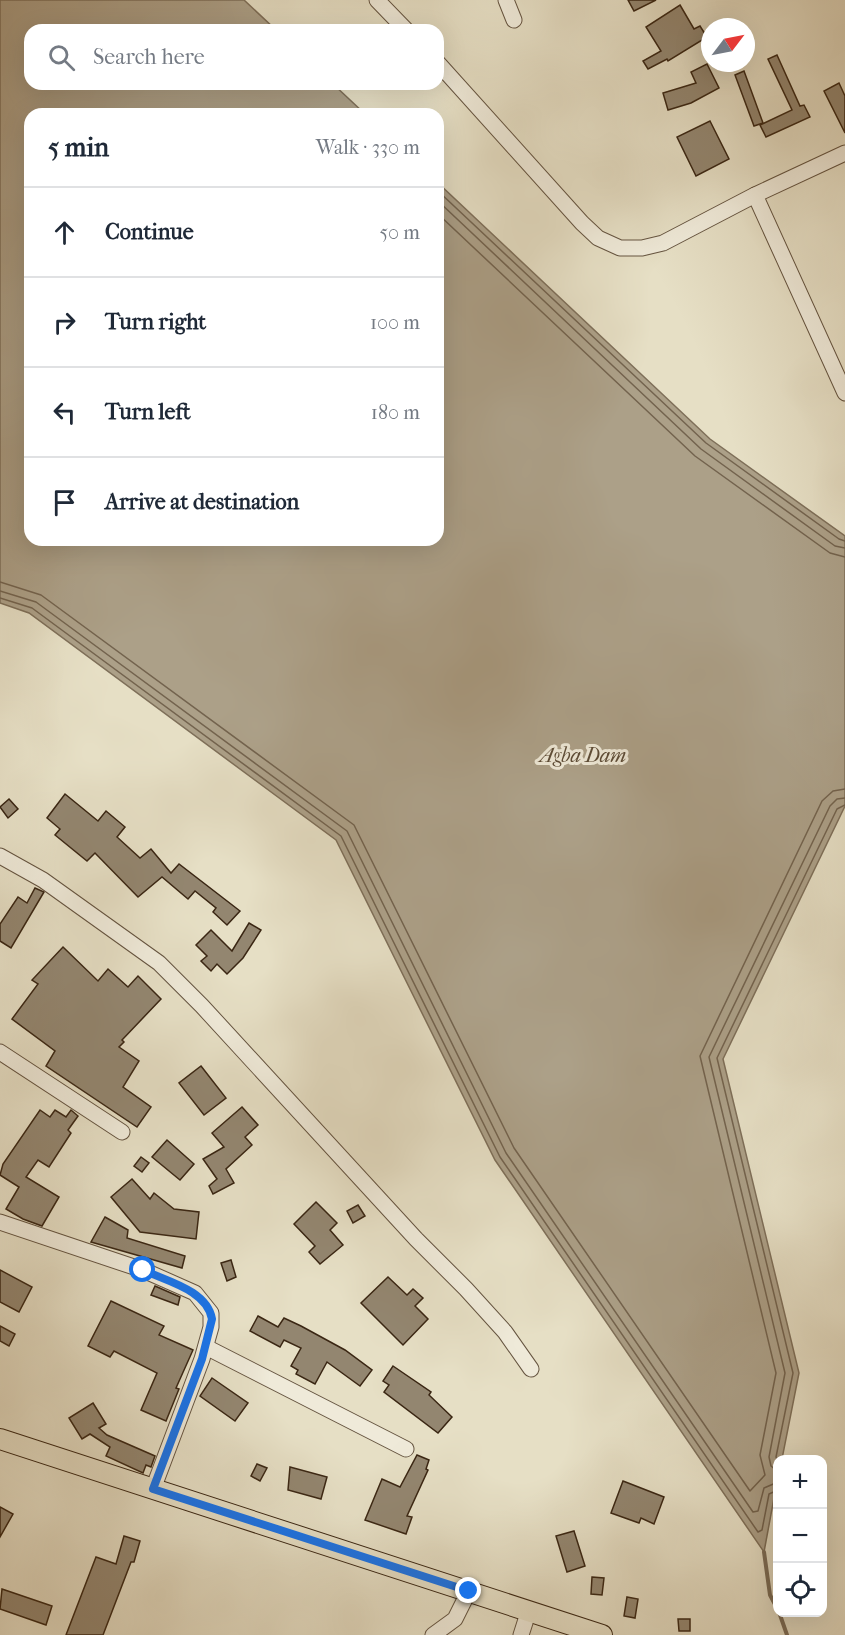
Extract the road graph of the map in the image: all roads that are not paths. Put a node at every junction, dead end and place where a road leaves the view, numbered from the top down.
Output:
1 (377, 0) edge
2 (506, 0) edge
3 (514, 20) dead end
4 (400, 24) edge
5 (444, 70) edge
6 (845, 153) edge
7 (755, 195) junction
8 (845, 393) edge
9 (0, 856) edge
10 (0, 1052) edge
11 (122, 1132) dead end
12 (0, 1222) edge
13 (206, 1347) junction
14 (531, 1369) dead end
15 (0, 1439) edge
16 (406, 1449) dead end
17 (153, 1489) junction
18 (469, 1591) junction
19 (529, 1610) junction
20 (433, 1635) edge
21 (521, 1635) edge
22 (602, 1635) edge

1 - 4 street
2 - 3 street
5 - 7 street
6 - 7 street
7 - 8 street
9 - 14 street
10 - 11 street
12 - 13 street
13 - 16 street
13 - 17 street
15 - 17 main road
17 - 18 main road
18 - 19 main road
18 - 20 street
19 - 21 street
19 - 22 main road

